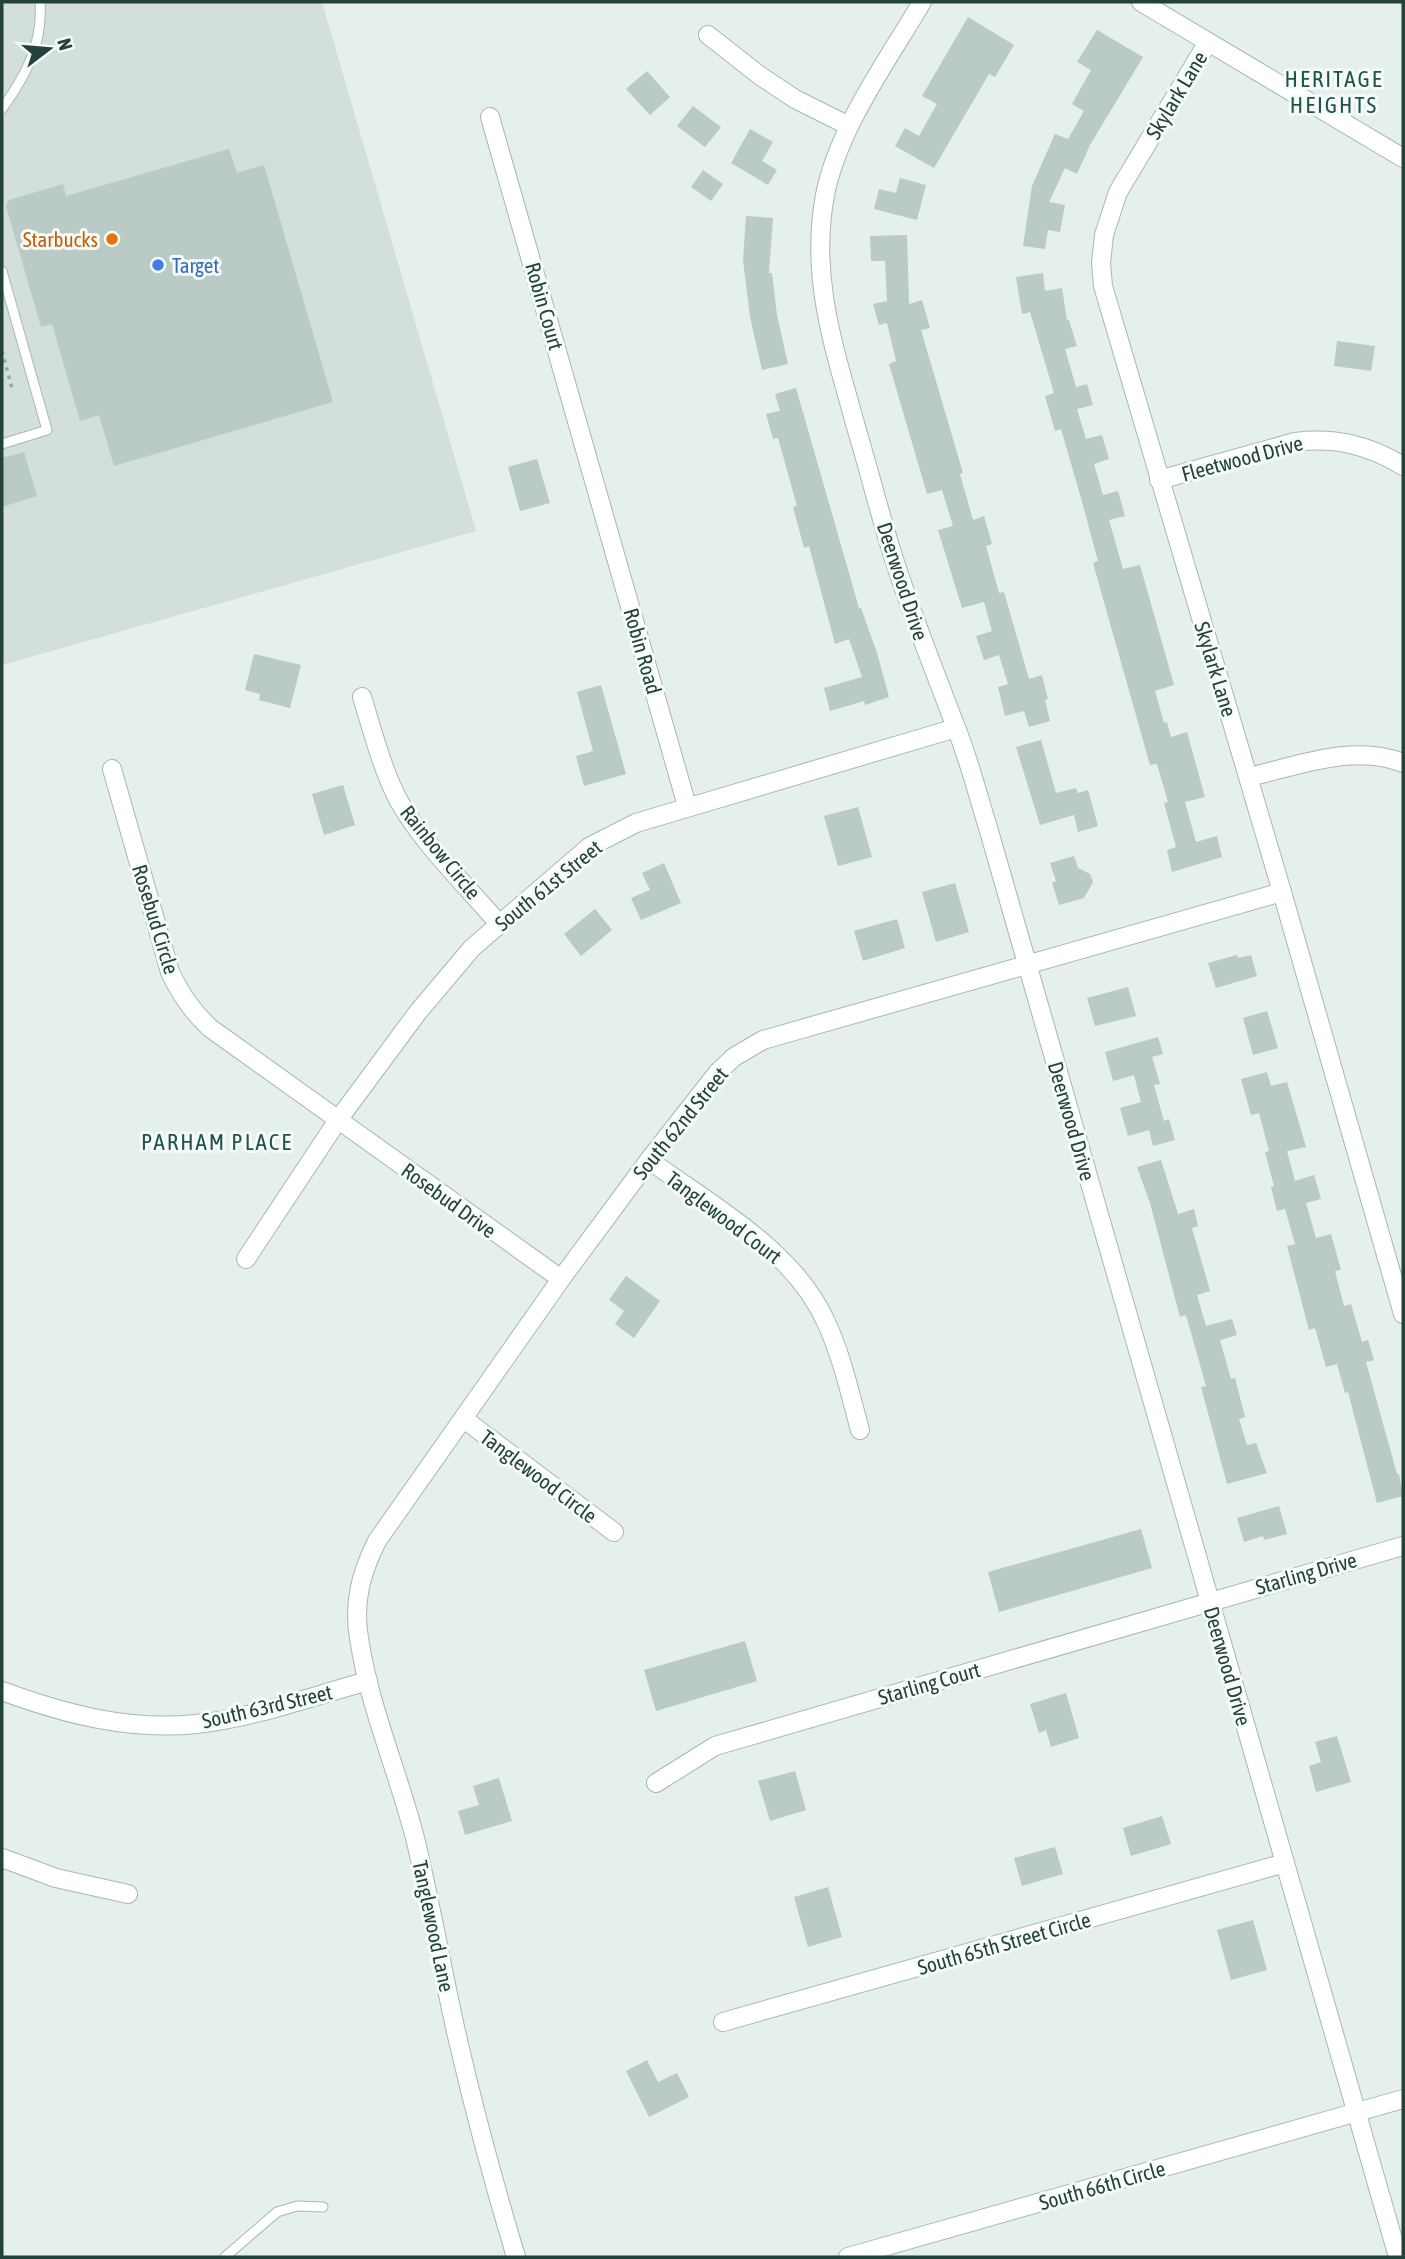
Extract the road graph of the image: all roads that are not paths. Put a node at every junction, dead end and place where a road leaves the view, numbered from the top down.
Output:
1 (40, 2) edge
2 (922, 2) edge
3 (1141, 2) edge
4 (708, 35) dead end
5 (1208, 41) junction
6 (2, 109) edge
7 (490, 117) dead end
8 (849, 126) junction
9 (1403, 158) edge
10 (2, 271) edge
11 (2, 443) edge
12 (1403, 466) edge
13 (1159, 480) junction
14 (599, 496) joint
15 (362, 696) dead end
16 (957, 728) junction
17 (1403, 763) edge
18 (112, 769) dead end
19 (1249, 777) junction
20 (687, 806) junction
21 (1282, 892) junction
22 (499, 923) junction
23 (1027, 965) junction
24 (338, 1120) junction
25 (649, 1160) junction
26 (246, 1259) dead end
27 (1396, 1264) edge
28 (561, 1279) junction
29 (1403, 1314) edge
30 (464, 1419) junction
31 (860, 1430) dead end
32 (614, 1532) dead end
33 (1403, 1546) edge
34 (357, 1595) joint
35 (1210, 1601) junction
36 (369, 1681) junction
37 (2, 1691) edge
38 (656, 1783) dead end
39 (2, 1858) edge
40 (1285, 1863) junction
41 (128, 1894) dead end
42 (723, 2022) dead end
43 (1403, 2098) edge
44 (1357, 2112) junction
45 (323, 2207) dead end
46 (225, 2257) edge
47 (516, 2257) edge
48 (848, 2257) edge
49 (1398, 2257) edge

1 - 6 lane
2 - 8 street, Deerwood Drive
3 - 5 street
4 - 8 street
5 - 9 street
5 - 13 street, Skylark Lane
7 - 14 street, Robin Court
8 - 16 street, Deerwood Drive
10 - 11 lane
12 - 13 street, Fleetwood Drive
13 - 19 street, Skylark Lane
14 - 20 street, Robin Road
15 - 22 street, Rainbow Circle
16 - 20 street, South 61st Street
16 - 23 street, Deerwood Drive
17 - 19 street
18 - 24 street, Rosebud Circle
19 - 21 street, Skylark Lane
20 - 22 street, South 61st Street
21 - 23 street, South 62nd Street
21 - 27 street, Skylark Lane
22 - 24 street, South 61st Street
23 - 25 street, South 62nd Street
23 - 35 street, Deerwood Drive
24 - 26 street, South 61st Street
24 - 28 street, Rosebud Drive
25 - 28 street, South 62nd Street
25 - 31 street, Tanglewood Court
27 - 29 street, Skylark Lane
28 - 30 street, South 62nd Street
30 - 32 street, Tanglewood Circle
30 - 34 street, South 62nd Street
33 - 35 street, Starling Drive
34 - 36 street, Tanglewood Lane
35 - 38 street, Starling Court
35 - 40 street, Deerwood Drive
36 - 37 street, South 63rd Street
36 - 47 street, Tanglewood Lane
39 - 41 street
40 - 42 street, South 65th Street Circle
40 - 44 street, Deerwood Drive
43 - 44 street, South 66th Circle
44 - 48 street, South 66th Circle
44 - 49 street, Deerwood Drive
45 - 46 lane

